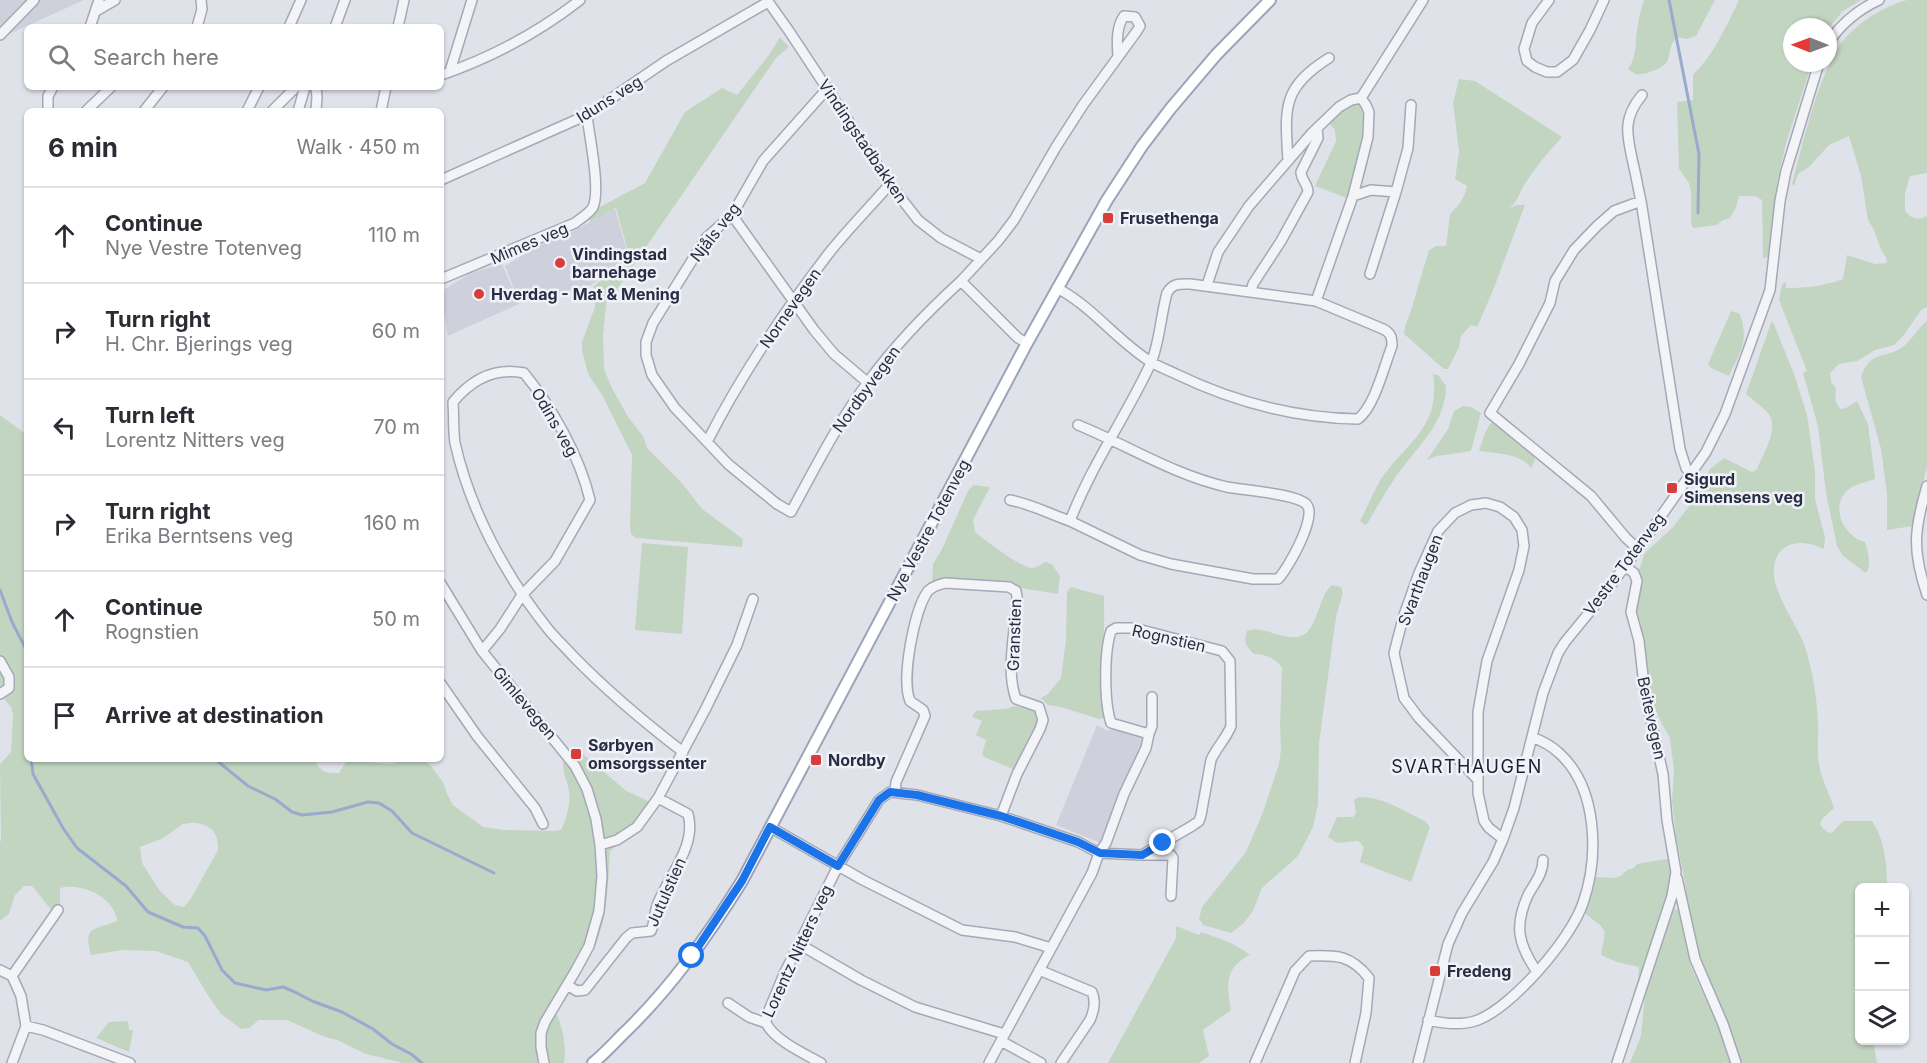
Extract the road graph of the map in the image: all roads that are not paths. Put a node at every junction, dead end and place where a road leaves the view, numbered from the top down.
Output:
1 (34, 0) edge
2 (99, 0) edge
3 (115, 0) edge
4 (201, 0) edge
5 (301, 0) edge
6 (345, 0) edge
7 (404, 0) edge
8 (472, 0) edge
9 (580, 0) edge
10 (1270, 0) edge
11 (1423, 0) edge
12 (1549, 0) edge
13 (1604, 0) edge
14 (1879, 0) edge
15 (768, 1) edge
16 (96, 12) junction
17 (91, 24) edge
18 (198, 24) edge
19 (290, 24) edge
20 (336, 24) edge
21 (399, 24) edge
22 (1837, 32) edge
23 (0, 35) edge
24 (1118, 56) dead end
25 (1329, 58) dead end
26 (1816, 72) edge
27 (446, 73) edge
28 (827, 89) junction
29 (51, 90) edge
30 (108, 90) edge
31 (161, 90) edge
32 (258, 90) edge
33 (293, 90) edge
34 (304, 90) edge
35 (316, 90) edge
36 (385, 90) edge
37 (1642, 95) dead end
38 (1361, 98) junction
39 (1411, 105) dead end
40 (48, 108) edge
41 (89, 108) edge
42 (146, 108) edge
43 (248, 108) edge
44 (275, 108) edge
45 (299, 108) edge
46 (315, 108) edge
47 (382, 108) edge
48 (587, 115) junction
49 (1317, 128) junction
50 (1288, 161) junction
51 (444, 179) edge
52 (890, 184) junction
53 (1396, 192) junction
54 (1353, 196) junction
55 (1641, 201) junction
56 (732, 215) junction
57 (981, 259) junction
58 (1370, 274) dead end
59 (444, 278) edge
60 (961, 281) junction
61 (1207, 285) junction
62 (1058, 288) junction
63 (1251, 291) junction
64 (793, 301) junction
65 (1316, 301) junction
66 (1027, 343) junction
67 (1152, 363) junction
68 (867, 382) junction
69 (1078, 425) dead end
70 (1110, 438) junction
71 (707, 442) junction
72 (1690, 473) junction
73 (1927, 486) edge
74 (1010, 500) dead end
75 (791, 512) joint
76 (1070, 521) junction
77 (1638, 549) junction
78 (1625, 566) junction
79 (444, 589) edge
80 (522, 595) junction
81 (1927, 595) edge
82 (753, 599) dead end
83 (482, 651) junction
84 (0, 661) edge
85 (444, 688) edge
86 (0, 694) edge
87 (1152, 697) dead end
88 (1149, 734) junction
89 (1532, 737) junction
90 (682, 752) junction
91 (1478, 779) junction
92 (895, 792) junction
93 (658, 798) junction
94 (1001, 816) junction
95 (543, 824) dead end
96 (770, 827) junction
97 (1503, 839) junction
98 (600, 846) junction
99 (1100, 853) junction
100 (1142, 855) junction
101 (1543, 860) dead end
102 (838, 866) junction
103 (1676, 876) junction
104 (1171, 896) dead end
105 (58, 910) dead end
106 (799, 944) junction
107 (1051, 948) junction
108 (0, 970) edge
109 (1039, 970) junction
110 (1536, 972) junction
111 (12, 976) junction
112 (567, 985) junction
113 (729, 1004) dead end
114 (1428, 1020) junction
115 (766, 1023) junction
116 (26, 1026) junction
117 (1002, 1037) junction
118 (12, 1063) edge
119 (130, 1063) edge
120 (544, 1063) edge
121 (593, 1063) edge
122 (821, 1063) edge
123 (989, 1063) edge
124 (1041, 1063) edge
125 (1061, 1063) edge
126 (1255, 1063) edge
127 (1355, 1063) edge
128 (1418, 1063) edge
129 (1617, 1063) edge
130 (1736, 1063) edge

1 - 23 street
2 - 16 street
3 - 16 street
4 - 18 street
5 - 19 street
6 - 20 street
7 - 21 street
8 - 27 street
9 - 27 street
10 - 62 main road, Nye Vestre Totenveg
11 - 38 street
12 - 13 street
14 - 22 street
15 - 28 street, Vindingstadbakken
15 - 48 street, Iduns veg
16 - 17 street
24 - 57 street, Nordbyvegen
25 - 50 street
26 - 72 street, Vestre Totenveg
28 - 52 street, Vindingstadbakken
28 - 56 street, Njåls veg
29 - 40 street
30 - 41 street
31 - 42 street
32 - 43 street
33 - 44 street
34 - 45 street
35 - 46 street
36 - 47 street
37 - 55 street
38 - 49 street
38 - 54 street
39 - 53 street
48 - 51 street, Iduns veg
48 - 59 street, Mimes veg
49 - 50 street
49 - 63 street
50 - 61 street
52 - 57 street, Vindingstadbakken
52 - 64 street, Nornevegen
53 - 54 street
53 - 58 street
54 - 65 street
55 - 72 street
55 - 77 street
56 - 64 street
56 - 71 street, Njåls veg
57 - 60 street, Nordbyvegen
60 - 66 street
60 - 68 street, Nordbyvegen
61 - 63 street
61 - 67 street
62 - 66 main road, Nye Vestre Totenveg
62 - 67 street
63 - 65 street
64 - 68 street
64 - 71 street, Nornevegen
65 - 67 street
66 - 96 main road, Nye Vestre Totenveg
67 - 70 street
68 - 75 street, Nordbyvegen
69 - 70 street
70 - 76 street
70 - 76 street
71 - 75 street, Njåls veg
72 - 77 street, Vestre Totenveg
73 - 81 street
74 - 76 street
77 - 78 street, Vestre Totenveg
78 - 89 street, Vestre Totenveg
78 - 103 street, Beitevegen
79 - 83 street, Gimlevegen
80 - 80 street, Odins veg
80 - 83 street, Odins veg
80 - 90 street
82 - 90 street
83 - 98 street, Gimlevegen
84 - 86 street
85 - 95 street
87 - 88 street
88 - 99 street
88 - 100 street, Rognstien
89 - 97 street, Vestre Totenveg
89 - 110 street
90 - 93 street
91 - 91 street, Svarthaugen
91 - 97 street, Svarthaugen
92 - 94 street
92 - 94 street, Granstien
92 - 102 street, Lorentz Nitters veg
93 - 98 street
93 - 112 street, Jutulstien
94 - 99 street
96 - 102 street
96 - 121 main road, Nye Vestre Totenveg
97 - 114 street, Vestre Totenveg
98 - 112 street, Gimlevegen
99 - 100 street
99 - 107 street
100 - 104 street
101 - 110 street
102 - 106 street, Lorentz Nitters veg
102 - 107 street
103 - 129 street, Beitevegen
103 - 130 street, Beitevegen
105 - 111 street
106 - 115 street, Lorentz Nitters veg
106 - 117 street
107 - 109 street
108 - 111 street
109 - 117 street
109 - 125 street
110 - 114 street
111 - 116 street
112 - 120 street, Gimlevegen
113 - 115 street, Lorentz Nitters veg
114 - 128 street, Vestre Totenveg
115 - 122 street
116 - 118 street
116 - 119 street
117 - 123 street
117 - 124 street
126 - 127 street

